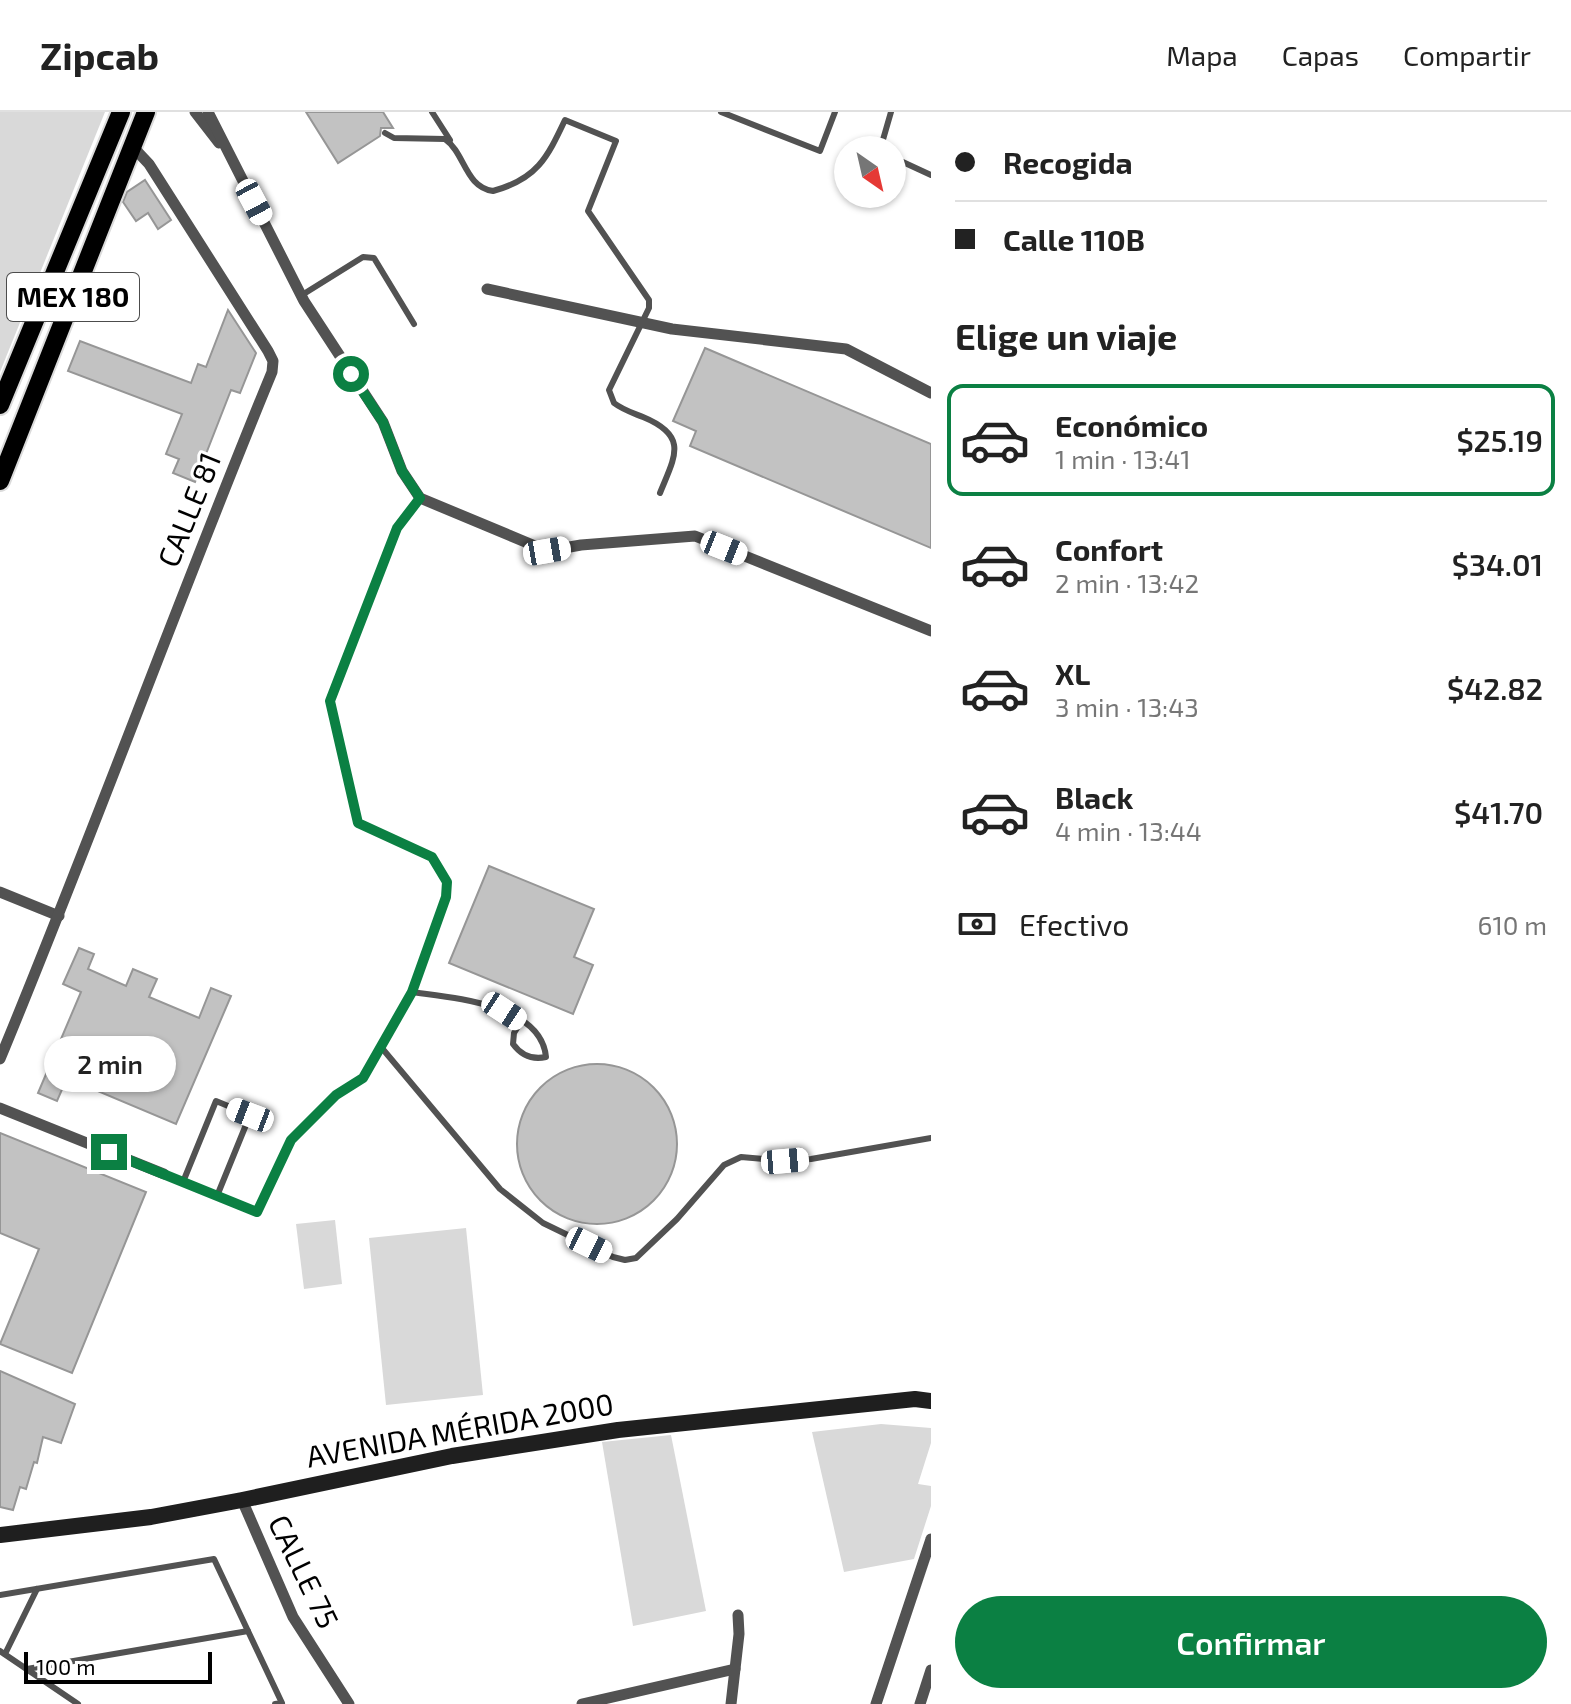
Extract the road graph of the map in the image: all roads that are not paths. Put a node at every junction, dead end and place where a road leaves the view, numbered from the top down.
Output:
1 (121, 112) edge
2 (146, 112) edge
3 (195, 112) edge
4 (208, 112) edge
5 (432, 112) edge
6 (721, 112) edge
7 (835, 112) edge
8 (891, 112) edge
9 (385, 133) dead end
10 (884, 136) edge
11 (451, 143) junction
12 (133, 147) junction
13 (227, 152) junction
14 (906, 163) edge
15 (931, 175) edge
16 (487, 289) dead end
17 (301, 296) junction
18 (642, 322) junction
19 (414, 324) dead end
20 (931, 393) edge
21 (0, 405) edge
22 (0, 481) edge
23 (660, 493) dead end
24 (420, 498) junction
25 (931, 631) edge
26 (0, 892) edge
27 (59, 916) junction
28 (412, 992) junction
29 (521, 1022) junction
30 (381, 1047) junction
31 (0, 1059) edge
32 (0, 1108) edge
33 (931, 1138) edge
34 (164, 1174) joint
35 (183, 1182) junction
36 (217, 1196) junction
37 (931, 1401) edge
38 (242, 1500) junction
39 (0, 1535) edge
40 (931, 1539) edge
41 (37, 1589) junction
42 (0, 1595) edge
43 (738, 1615) dead end
44 (248, 1631) junction
45 (3, 1652) edge
46 (27, 1669) junction
47 (735, 1669) junction
48 (931, 1670) edge
49 (78, 1704) edge
50 (275, 1704) edge
51 (349, 1704) edge
52 (582, 1704) edge
53 (731, 1704) edge
54 (876, 1704) edge
55 (920, 1704) edge

1 - 21 main road, MEX 180
2 - 12 main road, MEX 180
3 - 13 street
4 - 13 street
5 - 11 lane
6 - 7 lane
8 - 10 lane
9 - 11 lane
11 - 18 lane
12 - 22 main road, MEX 180
12 - 27 street, CALLE 81
13 - 17 street
14 - 15 lane
16 - 18 street
17 - 19 lane
17 - 24 street
18 - 20 street
18 - 23 lane
24 - 25 street
24 - 28 lane
26 - 27 street
27 - 31 street, CALLE 81
28 - 29 lane
28 - 30 lane
29 - 29 lane
30 - 33 lane
30 - 36 lane
32 - 34 street
34 - 35 lane
35 - 36 lane
35 - 36 lane
37 - 38 main road, AVENIDA MÉRIDA 2000
38 - 39 main road, AVENIDA MÉRIDA 2000
38 - 51 street, CALLE 75
40 - 54 street
41 - 42 lane
41 - 44 lane
41 - 45 lane
43 - 47 street
44 - 46 lane
44 - 50 lane
45 - 46 lane
46 - 49 lane
47 - 52 street
47 - 53 street
48 - 55 street

